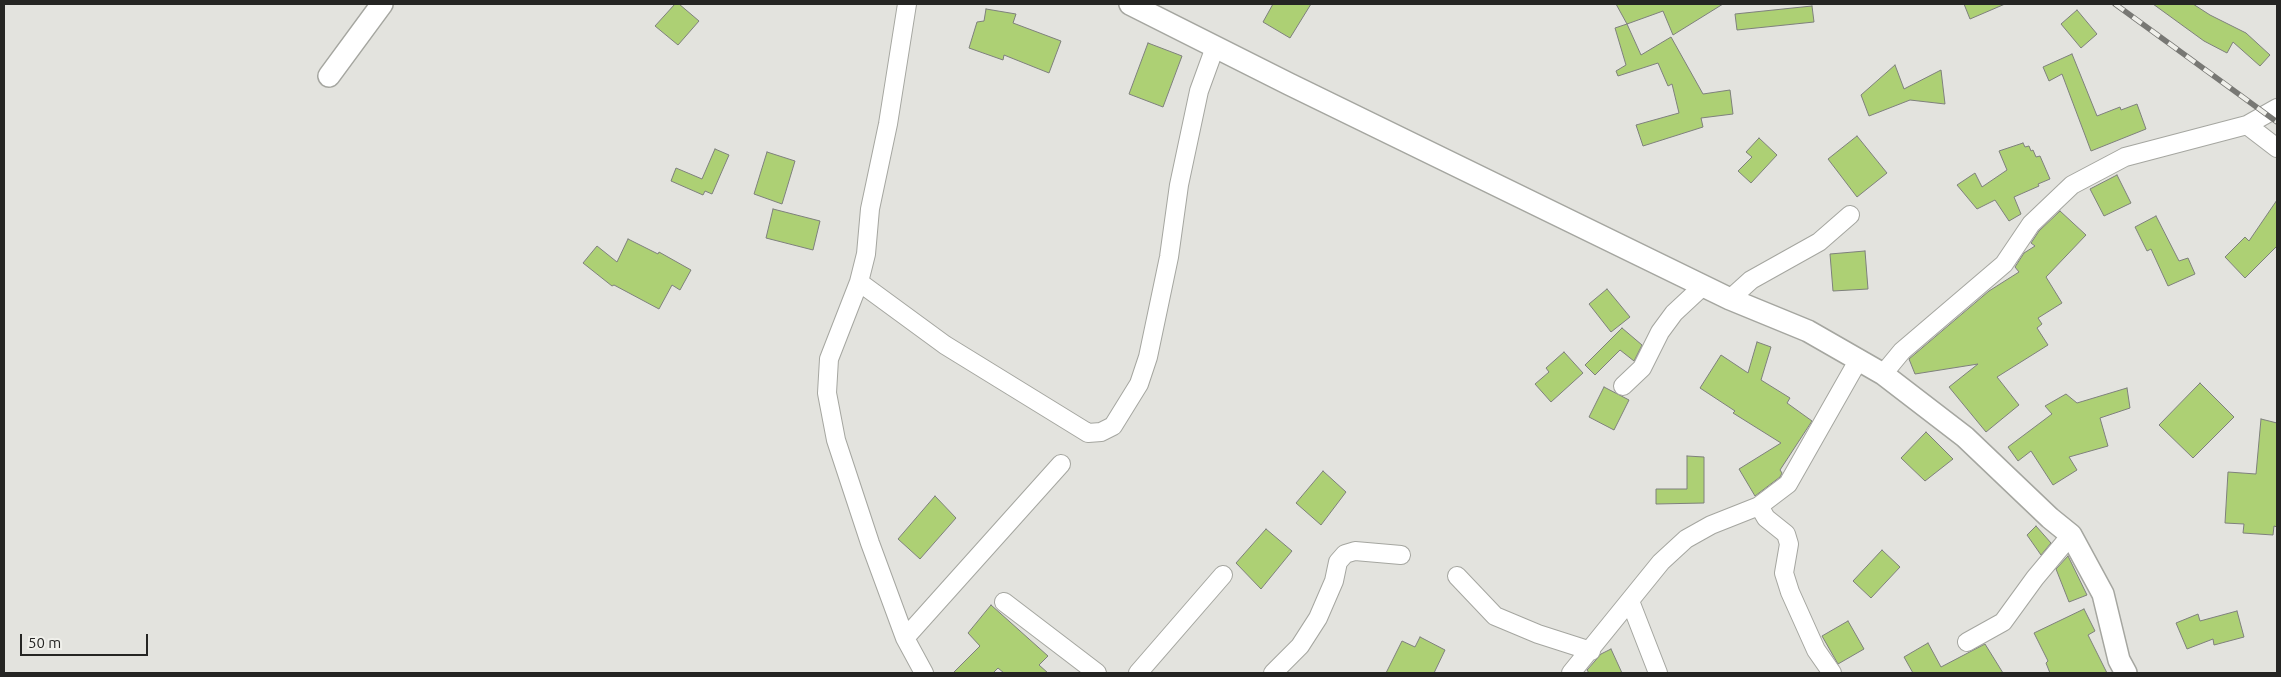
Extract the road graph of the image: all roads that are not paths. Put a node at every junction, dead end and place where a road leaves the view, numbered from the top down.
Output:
1 (382, 4) edge
2 (907, 4) edge
3 (1130, 4) edge
4 (1215, 47) junction
5 (329, 76) dead end
6 (2277, 108) edge
7 (2247, 125) junction
8 (2277, 148) edge
9 (1850, 215) dead end
10 (859, 282) junction
11 (1703, 286) junction
12 (1730, 299) junction
13 (1859, 359) junction
14 (1883, 374) junction
15 (1623, 386) dead end
16 (1061, 464) dead end
17 (1759, 506) junction
18 (2071, 535) junction
19 (1401, 554) dead end
20 (1223, 575) dead end
21 (1457, 576) dead end
22 (1630, 601) junction
23 (1004, 602) dead end
24 (905, 638) junction
25 (1967, 642) dead end
26 (1591, 651) junction
27 (924, 673) edge
28 (1097, 673) edge
29 (1138, 673) edge
30 (1273, 673) edge
31 (1571, 673) edge
32 (1658, 673) edge
33 (1832, 673) edge
34 (2126, 673) edge

1 - 5 street
2 - 10 street
3 - 4 street
4 - 10 street
4 - 11 street
6 - 7 street
7 - 8 street
7 - 14 street
9 - 12 street
10 - 24 street
11 - 12 street
11 - 15 street
12 - 13 street
13 - 14 street
13 - 17 street
14 - 18 street
16 - 24 street
17 - 22 street
17 - 33 street
18 - 25 street
18 - 34 street
19 - 30 street
20 - 29 street
21 - 26 street
22 - 26 street
22 - 32 street
23 - 28 street
24 - 27 street
26 - 31 street

